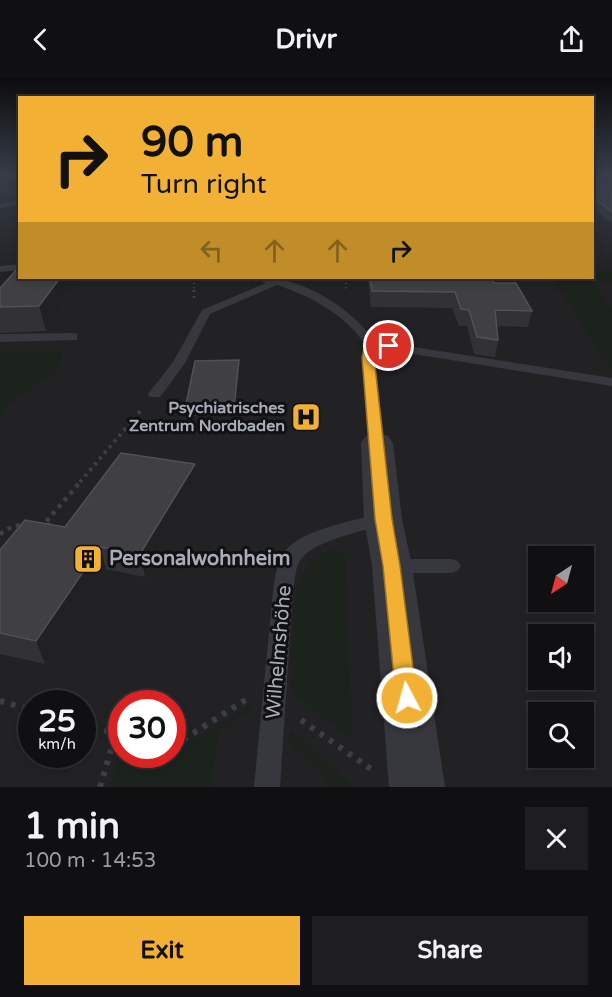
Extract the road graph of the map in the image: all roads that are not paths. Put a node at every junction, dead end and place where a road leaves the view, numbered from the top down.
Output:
1 (18, 267) edge
2 (0, 269) edge
3 (286, 279) edge
4 (73, 337) dead end
5 (0, 338) edge
6 (371, 344) junction
7 (612, 382) edge
8 (155, 394) road end
9 (377, 443) joint
10 (383, 519) junction
11 (392, 566) junction
12 (452, 566) dead end
13 (398, 781) edge
14 (267, 787) edge

1 - 2 lane
3 - 6 lane
3 - 8 lane
4 - 5 lane
6 - 7 lane
6 - 9 lane
9 - 10 street
10 - 11 street
10 - 14 lane, Wilhelmshöhe
11 - 12 lane
11 - 13 street

